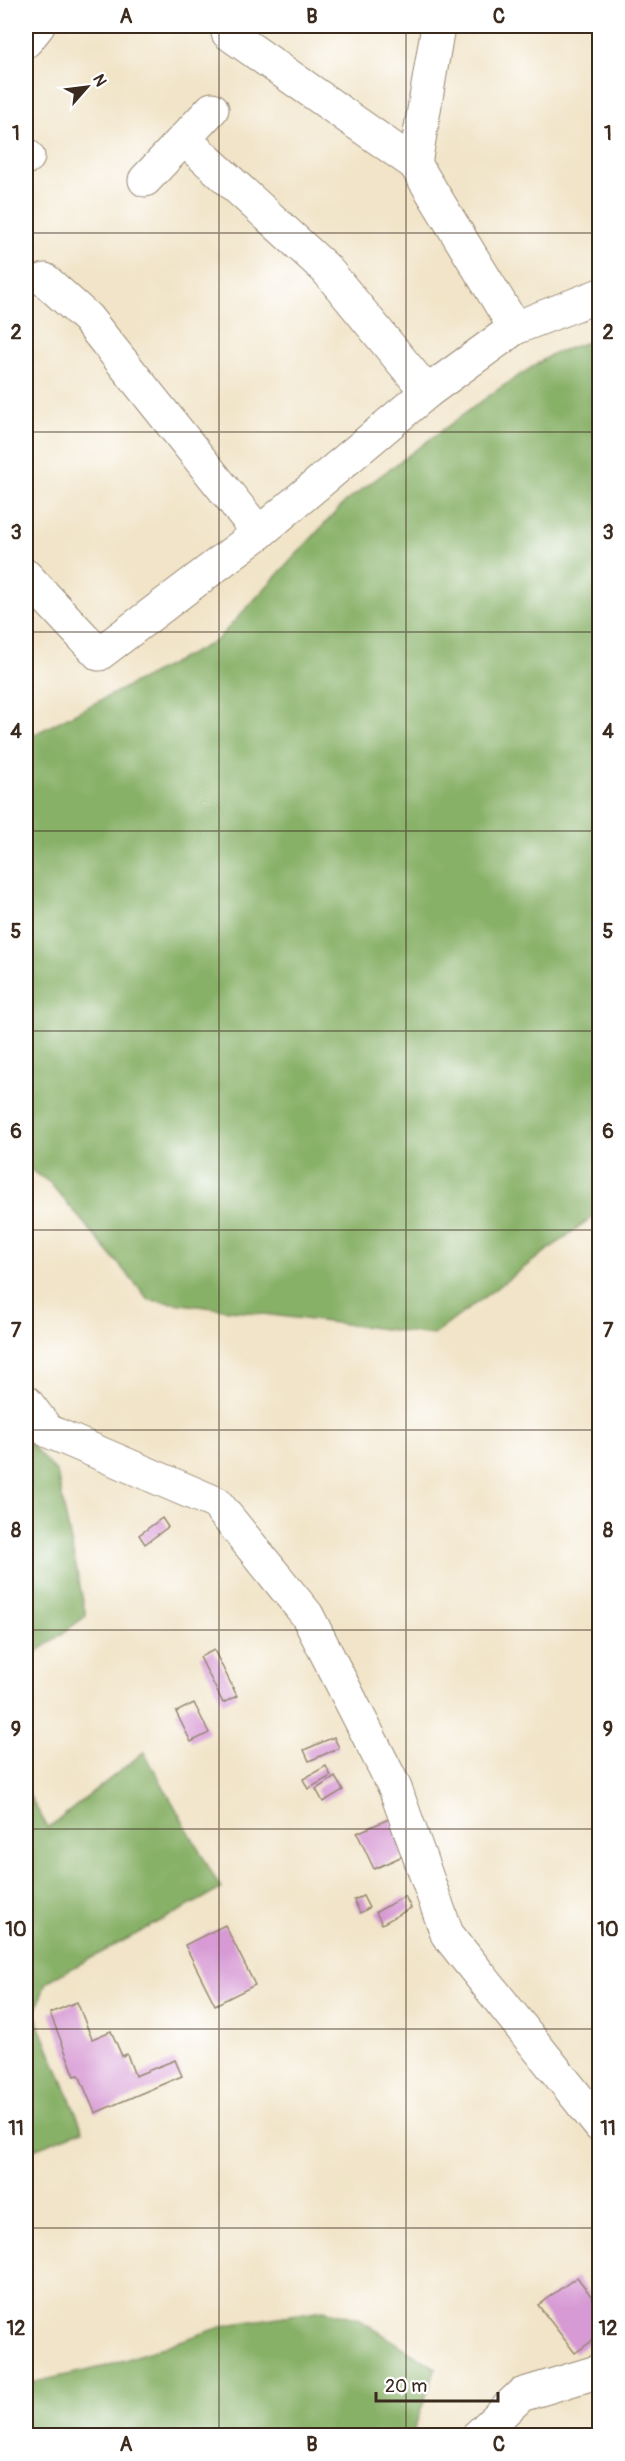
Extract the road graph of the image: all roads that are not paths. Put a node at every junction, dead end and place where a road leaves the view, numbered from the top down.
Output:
1 (38, 26) edge
2 (231, 26) edge
3 (438, 26) edge
4 (26, 41) edge
5 (212, 109) dead end
6 (184, 139) junction
7 (415, 164) junction
8 (146, 180) dead end
9 (45, 280) dead end
10 (600, 295) edge
11 (515, 328) junction
12 (427, 392) junction
13 (259, 533) junction
14 (26, 576) edge
15 (26, 1402) edge
16 (600, 2126) edge
17 (600, 2371) edge
18 (478, 2436) edge

1 - 4 street
2 - 7 street
3 - 7 street
5 - 6 street
6 - 8 street
6 - 12 street
7 - 11 street
9 - 13 street
10 - 11 street
11 - 12 street
12 - 13 street
13 - 14 street
15 - 16 street
17 - 18 street

